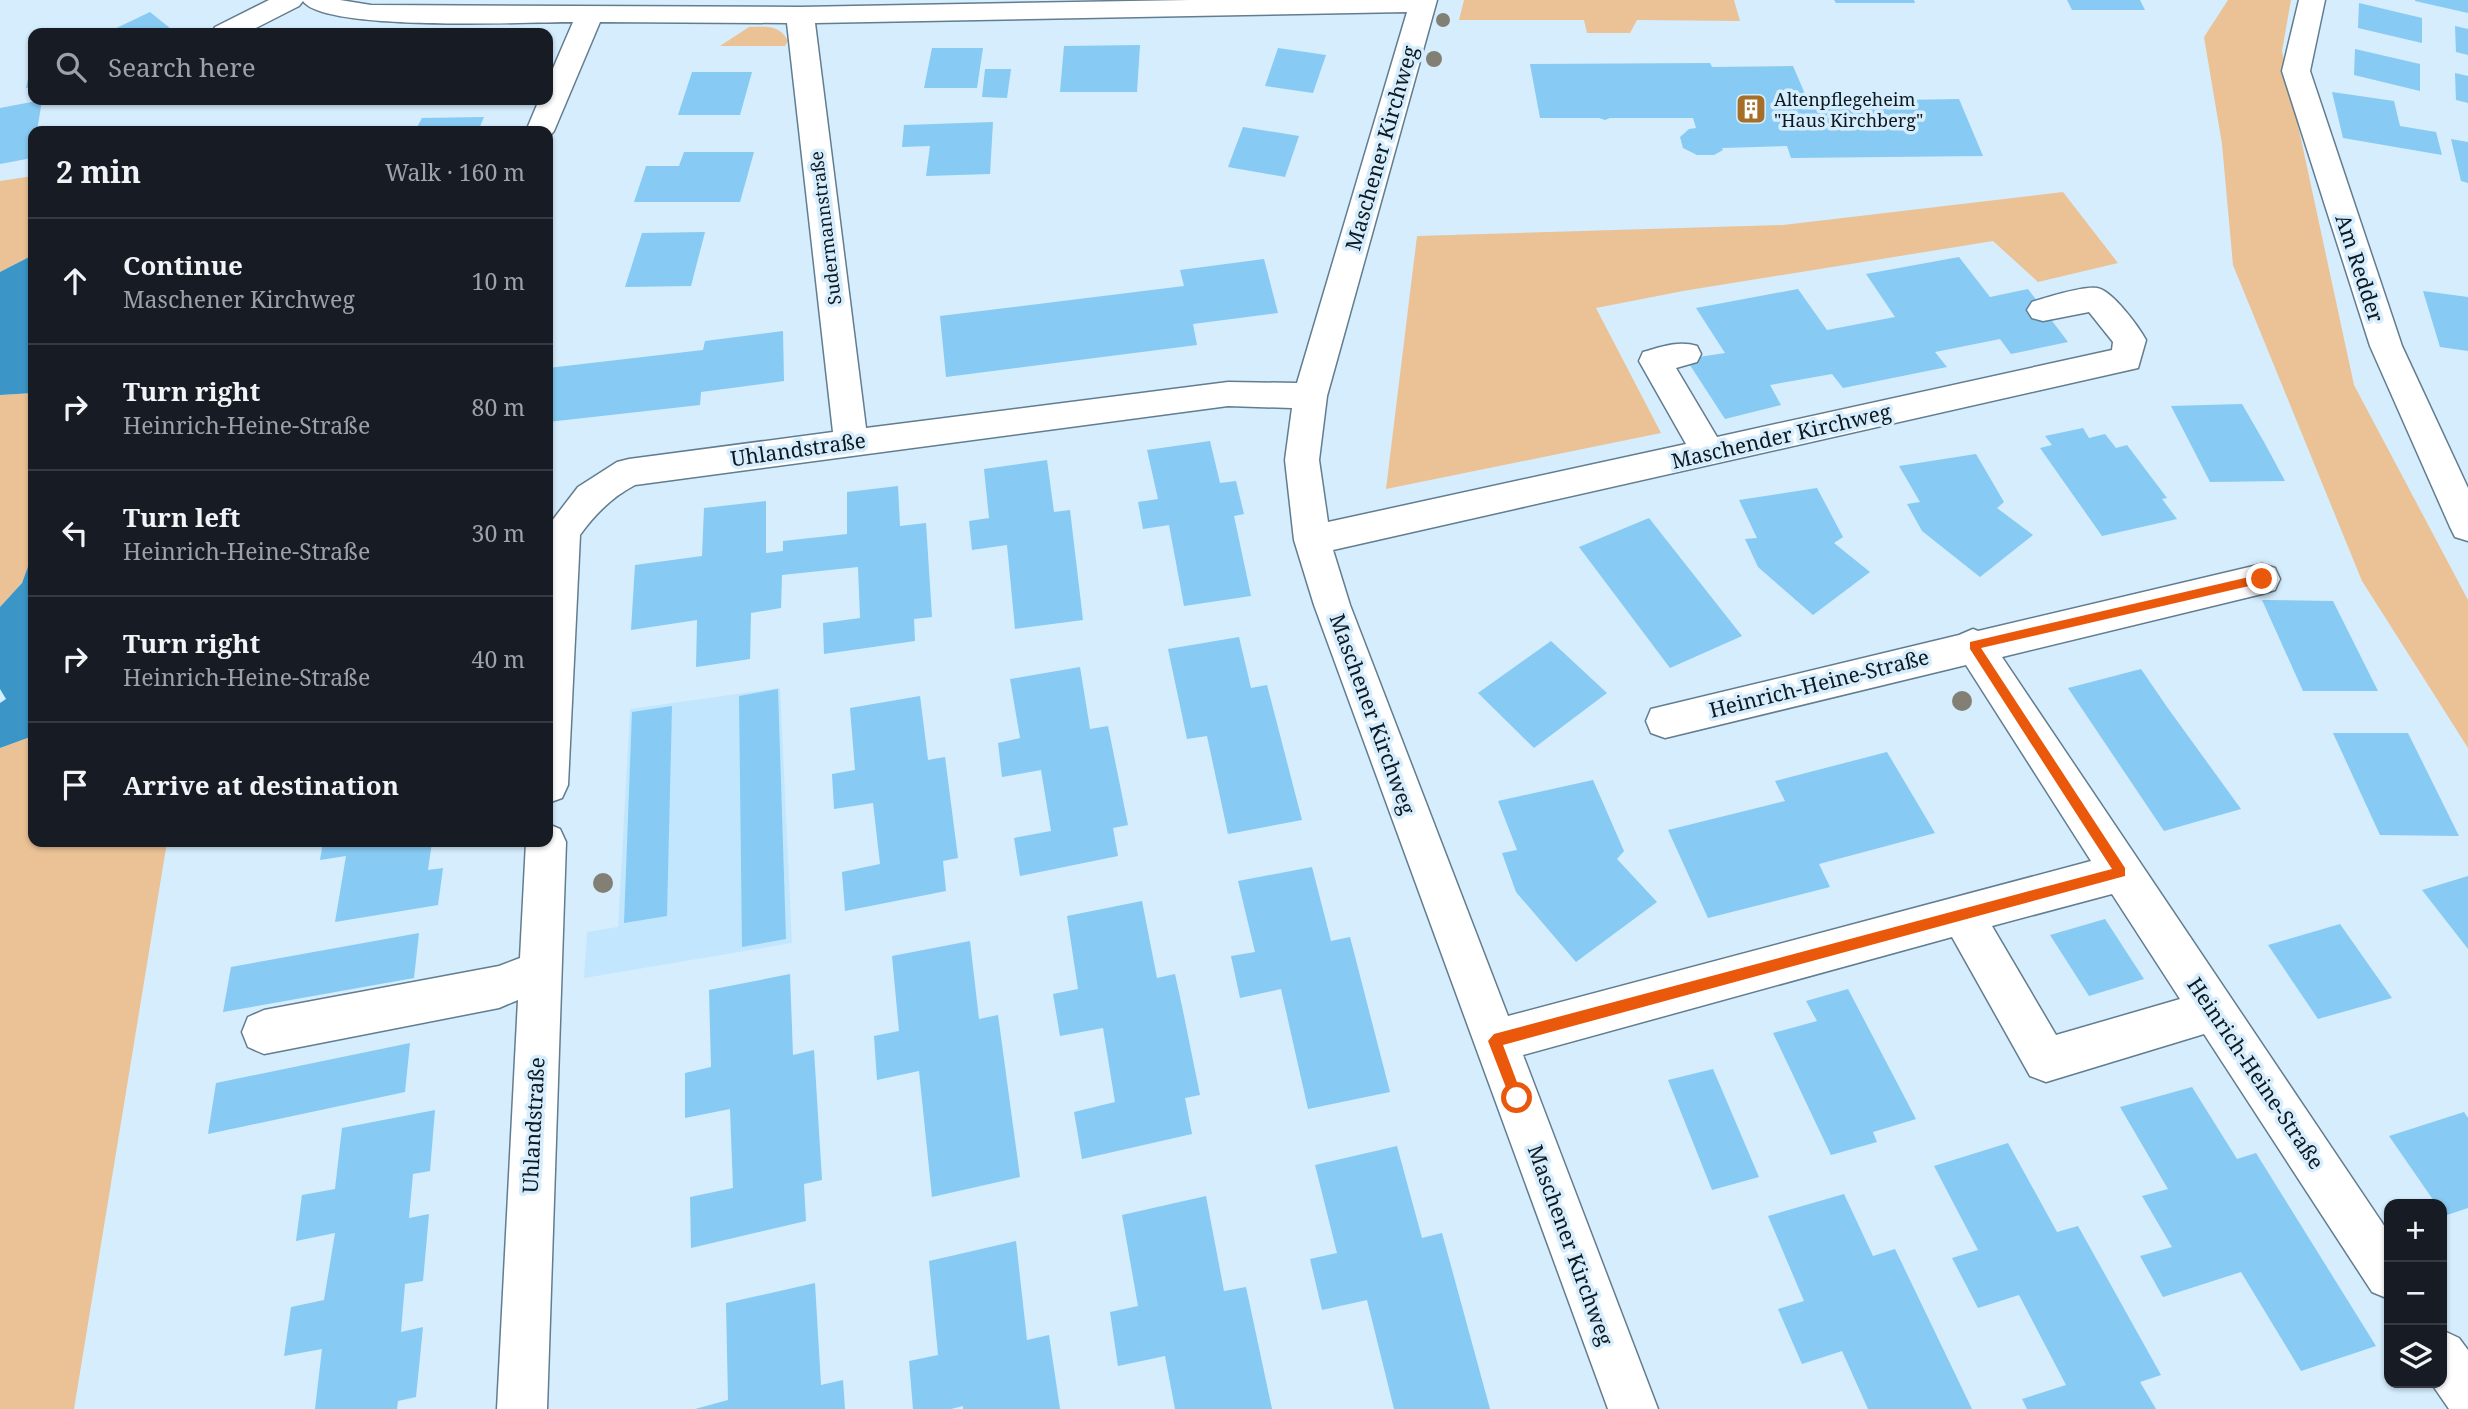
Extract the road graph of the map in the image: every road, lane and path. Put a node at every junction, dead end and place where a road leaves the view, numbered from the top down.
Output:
1 (290, 0) edge
2 (316, 0) edge
3 (2312, 0) edge
4 (1423, 2) edge
5 (584, 8) edge
6 (800, 15) junction
7 (235, 28) edge
8 (553, 95) edge
9 (549, 105) edge
10 (542, 126) edge
11 (2043, 310) dead end
12 (1685, 354) dead end
13 (1310, 396) junction
14 (850, 442) junction
15 (1708, 452) junction
16 (2468, 527) edge
17 (1312, 540) junction
18 (2262, 579) dead end
19 (1973, 645) junction
20 (553, 695) edge
21 (1665, 721) dead end
22 (546, 847) edge
23 (2121, 872) junction
24 (1962, 914) junction
25 (541, 970) junction
26 (2214, 1010) junction
27 (264, 1032) dead end
28 (1494, 1041) junction
29 (2384, 1267) edge
30 (2447, 1362) edge
31 (2468, 1394) edge
32 (522, 1409) edge
33 (1633, 1409) edge

1 - 7 street
2 - 5 street
3 - 16 street, Am Redder
4 - 6 street
4 - 13 street, Maschener Kirchweg
5 - 6 street
5 - 8 street
6 - 14 street, Sudermannstraße
9 - 10 street
11 - 15 street, Maschender Kirchweg
12 - 15 street
13 - 14 street, Uhlandstraße
13 - 17 street, Maschener Kirchweg
14 - 20 street, Uhlandstraße
15 - 17 street, Maschender Kirchweg
17 - 28 street, Maschener Kirchweg
18 - 19 street, Heinrich-Heine-Straße
19 - 21 street, Heinrich-Heine-Straße
19 - 23 street, Heinrich-Heine-Straße
22 - 25 street, Uhlandstraße
23 - 24 street
23 - 26 street, Heinrich-Heine-Straße
24 - 26 street
24 - 28 street
25 - 27 street
25 - 32 street, Uhlandstraße
26 - 29 street, Heinrich-Heine-Straße
28 - 33 street, Maschener Kirchweg
30 - 31 street

